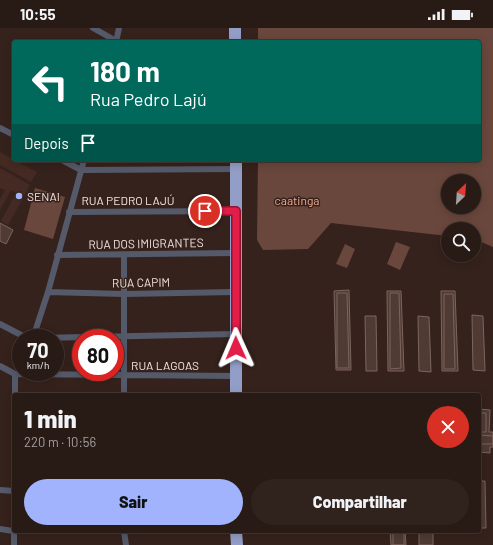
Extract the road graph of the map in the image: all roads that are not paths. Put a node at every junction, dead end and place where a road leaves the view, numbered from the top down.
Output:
1 (92, 28) edge
2 (119, 28) edge
3 (235, 28) edge
4 (113, 40) edge
5 (117, 40) edge
6 (235, 40) edge
7 (0, 128) edge
8 (12, 134) edge
9 (66, 162) edge
10 (83, 162) edge
11 (236, 164) edge
12 (81, 170) junction
13 (236, 211) junction
14 (69, 212) junction
15 (236, 253) junction
16 (57, 255) junction
17 (124, 255) junction
18 (48, 292) junction
19 (235, 292) junction
20 (124, 294) junction
21 (0, 324) edge
22 (35, 329) edge
23 (123, 329) edge
24 (12, 330) edge
25 (235, 334) junction
26 (124, 335) edge
27 (0, 366) edge
28 (12, 372) edge
29 (124, 376) edge
30 (236, 376) junction
31 (15, 381) edge
32 (124, 381) edge
33 (15, 393) edge
34 (124, 393) edge
35 (236, 393) edge
36 (0, 490) edge
37 (12, 491) edge
38 (0, 529) edge
39 (12, 531) edge
40 (13, 533) edge
41 (124, 533) edge
42 (236, 533) edge
43 (14, 545) edge
44 (126, 545) edge
45 (237, 545) edge

1 - 4 street
2 - 5 street
3 - 6 highway
7 - 8 street
9 - 12 street
10 - 12 street
11 - 12 street
11 - 13 highway
12 - 14 street
13 - 14 street, RUA PEDRO LAJÚ
13 - 15 highway
14 - 16 street
15 - 17 street, RUA DOS IMIGRANTES
15 - 19 highway
16 - 17 street, RUA DOS IMIGRANTES
16 - 18 street
17 - 20 street
18 - 20 street, RUA CAPIM
18 - 22 street
19 - 20 street, RUA CAPIM
19 - 25 highway
20 - 23 street
21 - 24 street
25 - 26 street
25 - 30 highway
27 - 28 street, RUA LAGOAS
29 - 30 street, RUA LAGOAS
30 - 35 highway
31 - 33 street
32 - 34 street
36 - 37 street
38 - 39 street
40 - 43 street
41 - 44 street
42 - 45 highway

